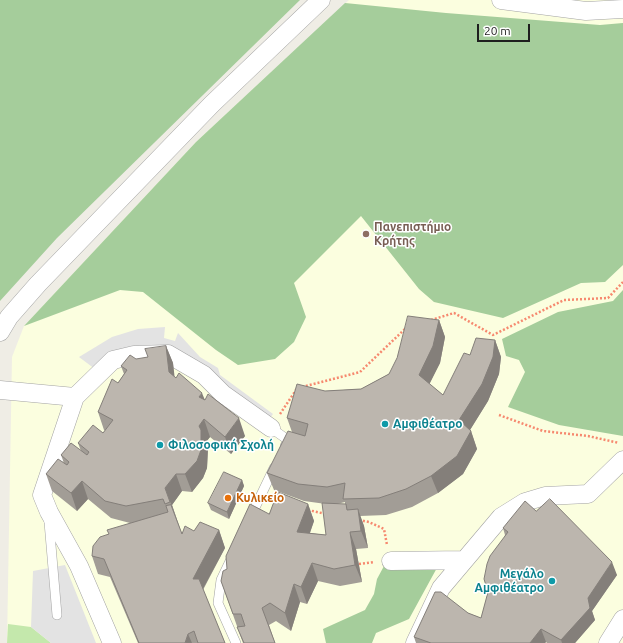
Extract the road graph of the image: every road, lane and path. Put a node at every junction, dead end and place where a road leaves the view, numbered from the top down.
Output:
1 (321, 0) edge
2 (501, 0) edge
3 (623, 9) edge
4 (623, 282) edge
5 (426, 321) edge
6 (412, 326) edge
7 (0, 332) edge
8 (0, 390) edge
9 (75, 397) junction
10 (499, 415) dead end
11 (271, 428) junction
12 (623, 444) edge
13 (623, 460) edge
14 (300, 508) edge
15 (48, 512) junction
16 (331, 515) edge
17 (354, 519) edge
18 (247, 525) edge
19 (237, 545) edge
20 (464, 560) junction
21 (391, 561) joint
22 (57, 615) dead end
23 (623, 619) edge
24 (112, 643) edge
25 (236, 643) edge
26 (415, 643) edge
27 (608, 643) edge

1 - 7 street
2 - 3 street
4 - 5 path
6 - 11 path
8 - 9 street
9 - 11 street
9 - 15 street
10 - 12 path
11 - 18 lane
13 - 20 street
14 - 16 path
15 - 22 lane
15 - 24 street
17 - 21 path
19 - 25 lane
20 - 21 street
20 - 26 street
23 - 27 street

